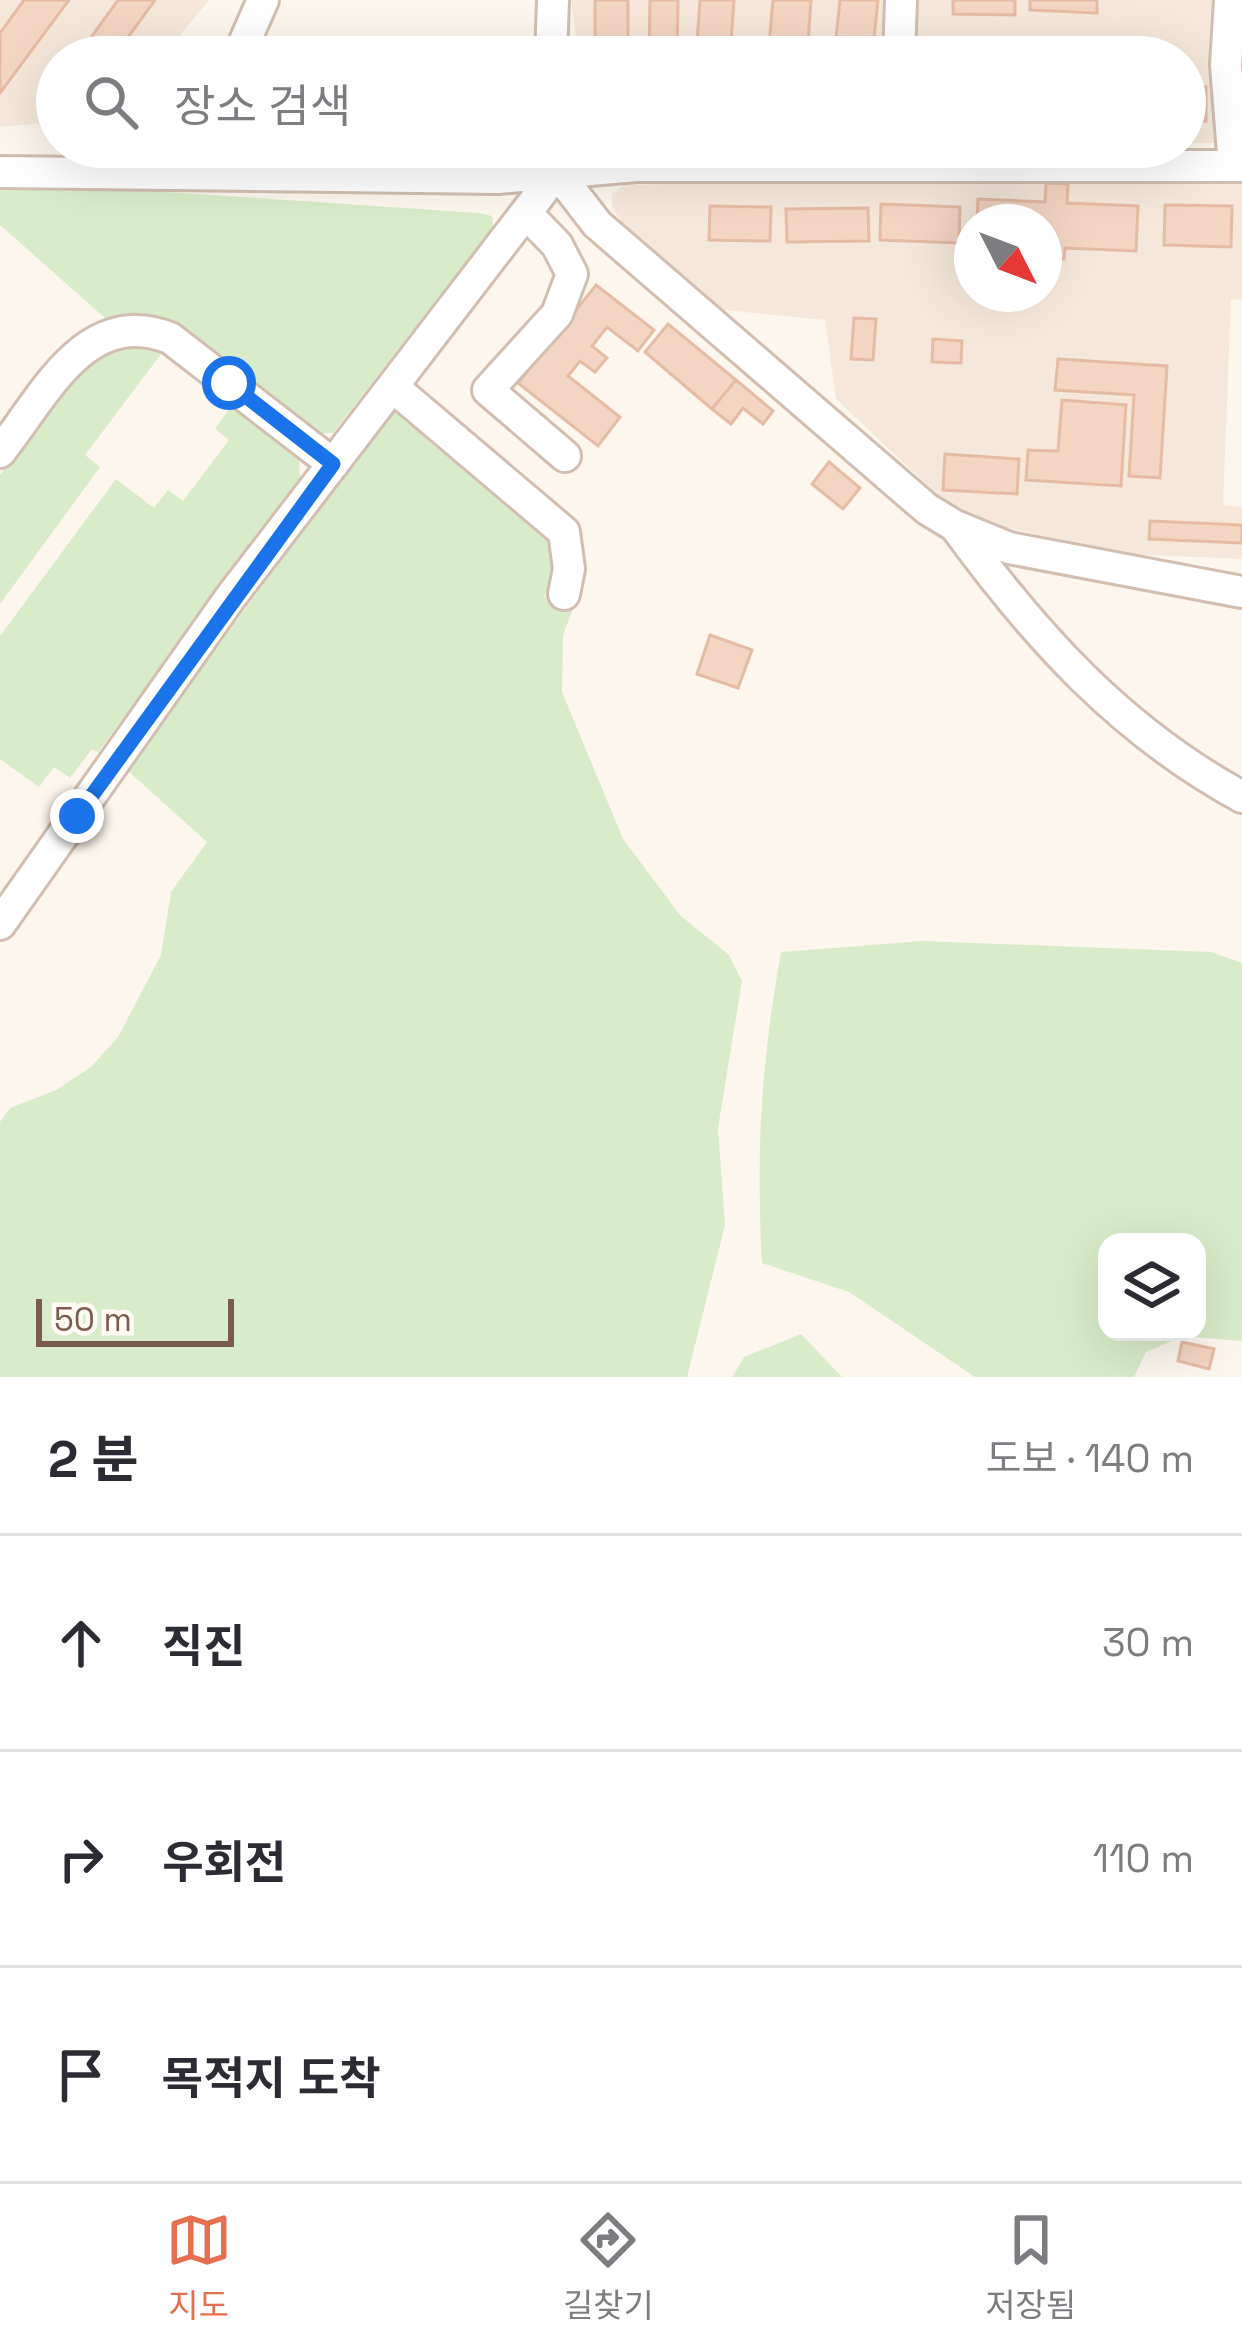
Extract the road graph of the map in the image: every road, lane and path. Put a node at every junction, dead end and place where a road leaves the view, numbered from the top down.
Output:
1 (263, 0) edge
2 (553, 0) edge
3 (901, 0) edge
4 (1229, 0) edge
5 (247, 36) edge
6 (552, 36) edge
7 (900, 36) edge
8 (1206, 165) edge
9 (1238, 166) edge
10 (66, 168) edge
11 (332, 168) edge
12 (530, 168) edge
13 (551, 168) edge
14 (561, 168) edge
15 (0, 172) edge
16 (526, 213) junction
17 (393, 387) junction
18 (0, 452) edge
19 (566, 456) dead end
20 (333, 464) junction
21 (955, 526) junction
22 (1242, 592) edge
23 (564, 594) dead end
24 (1242, 796) edge
25 (0, 924) edge

1 - 5 street
2 - 6 street
3 - 7 street
4 - 9 street
8 - 9 street
10 - 15 street
11 - 12 street
13 - 16 street
14 - 21 street
16 - 17 street
16 - 19 street
17 - 20 street
17 - 23 street
18 - 20 street
20 - 25 street
21 - 22 street
21 - 24 street

